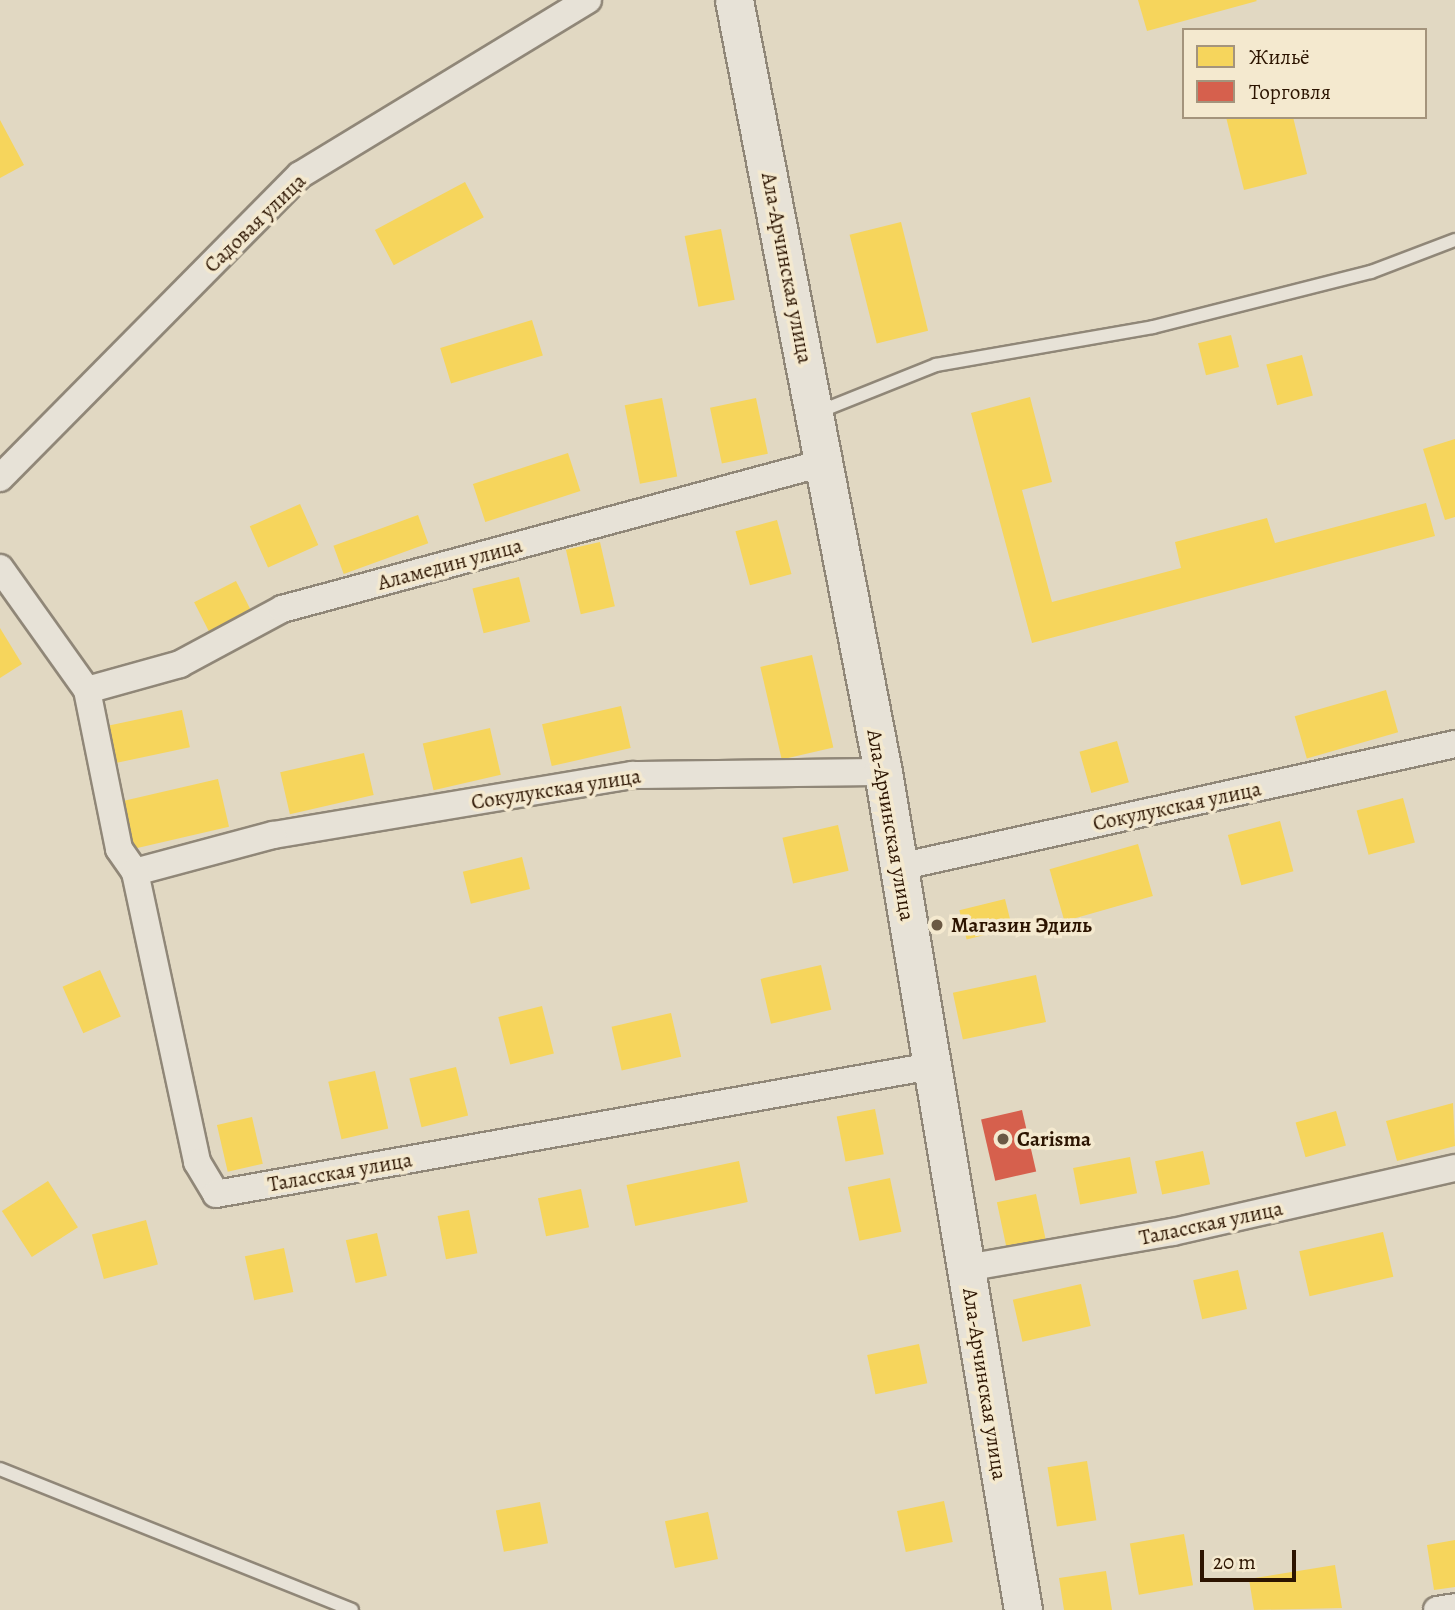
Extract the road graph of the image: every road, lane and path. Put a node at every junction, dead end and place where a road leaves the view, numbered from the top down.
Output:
1 (588, 0) edge
2 (734, 0) edge
3 (758, 0) edge
4 (745, 43) junction
5 (1455, 240) edge
6 (814, 413) junction
7 (823, 463) junction
8 (0, 478) edge
9 (0, 568) edge
10 (87, 690) junction
11 (1455, 744) edge
12 (883, 772) junction
13 (899, 867) junction
14 (135, 872) junction
15 (932, 1066) junction
16 (1455, 1168) edge
17 (966, 1268) junction
18 (0, 1469) edge
19 (1455, 1607) edge
20 (352, 1610) edge
21 (1023, 1610) edge
22 (1437, 1610) edge

1 - 8 street, Садовая улица
2 - 4 main road, Ала-Арчинская улица
3 - 4 main road
4 - 6 main road, Ала-Арчинская улица
5 - 6 lane
6 - 7 main road, Ала-Арчинская улица
7 - 10 street, Аламедин улица
7 - 12 main road, Ала-Арчинская улица
9 - 10 street
10 - 14 street
11 - 13 street, Сокулукская улица
12 - 13 main road, Ала-Арчинская улица
12 - 14 street, Сокулукская улица
13 - 15 main road, Ала-Арчинская улица
14 - 15 street, Таласская улица
15 - 17 main road, Ала-Арчинская улица
16 - 17 street, Таласская улица
17 - 21 main road, Ала-Арчинская улица
18 - 20 lane
19 - 22 street

